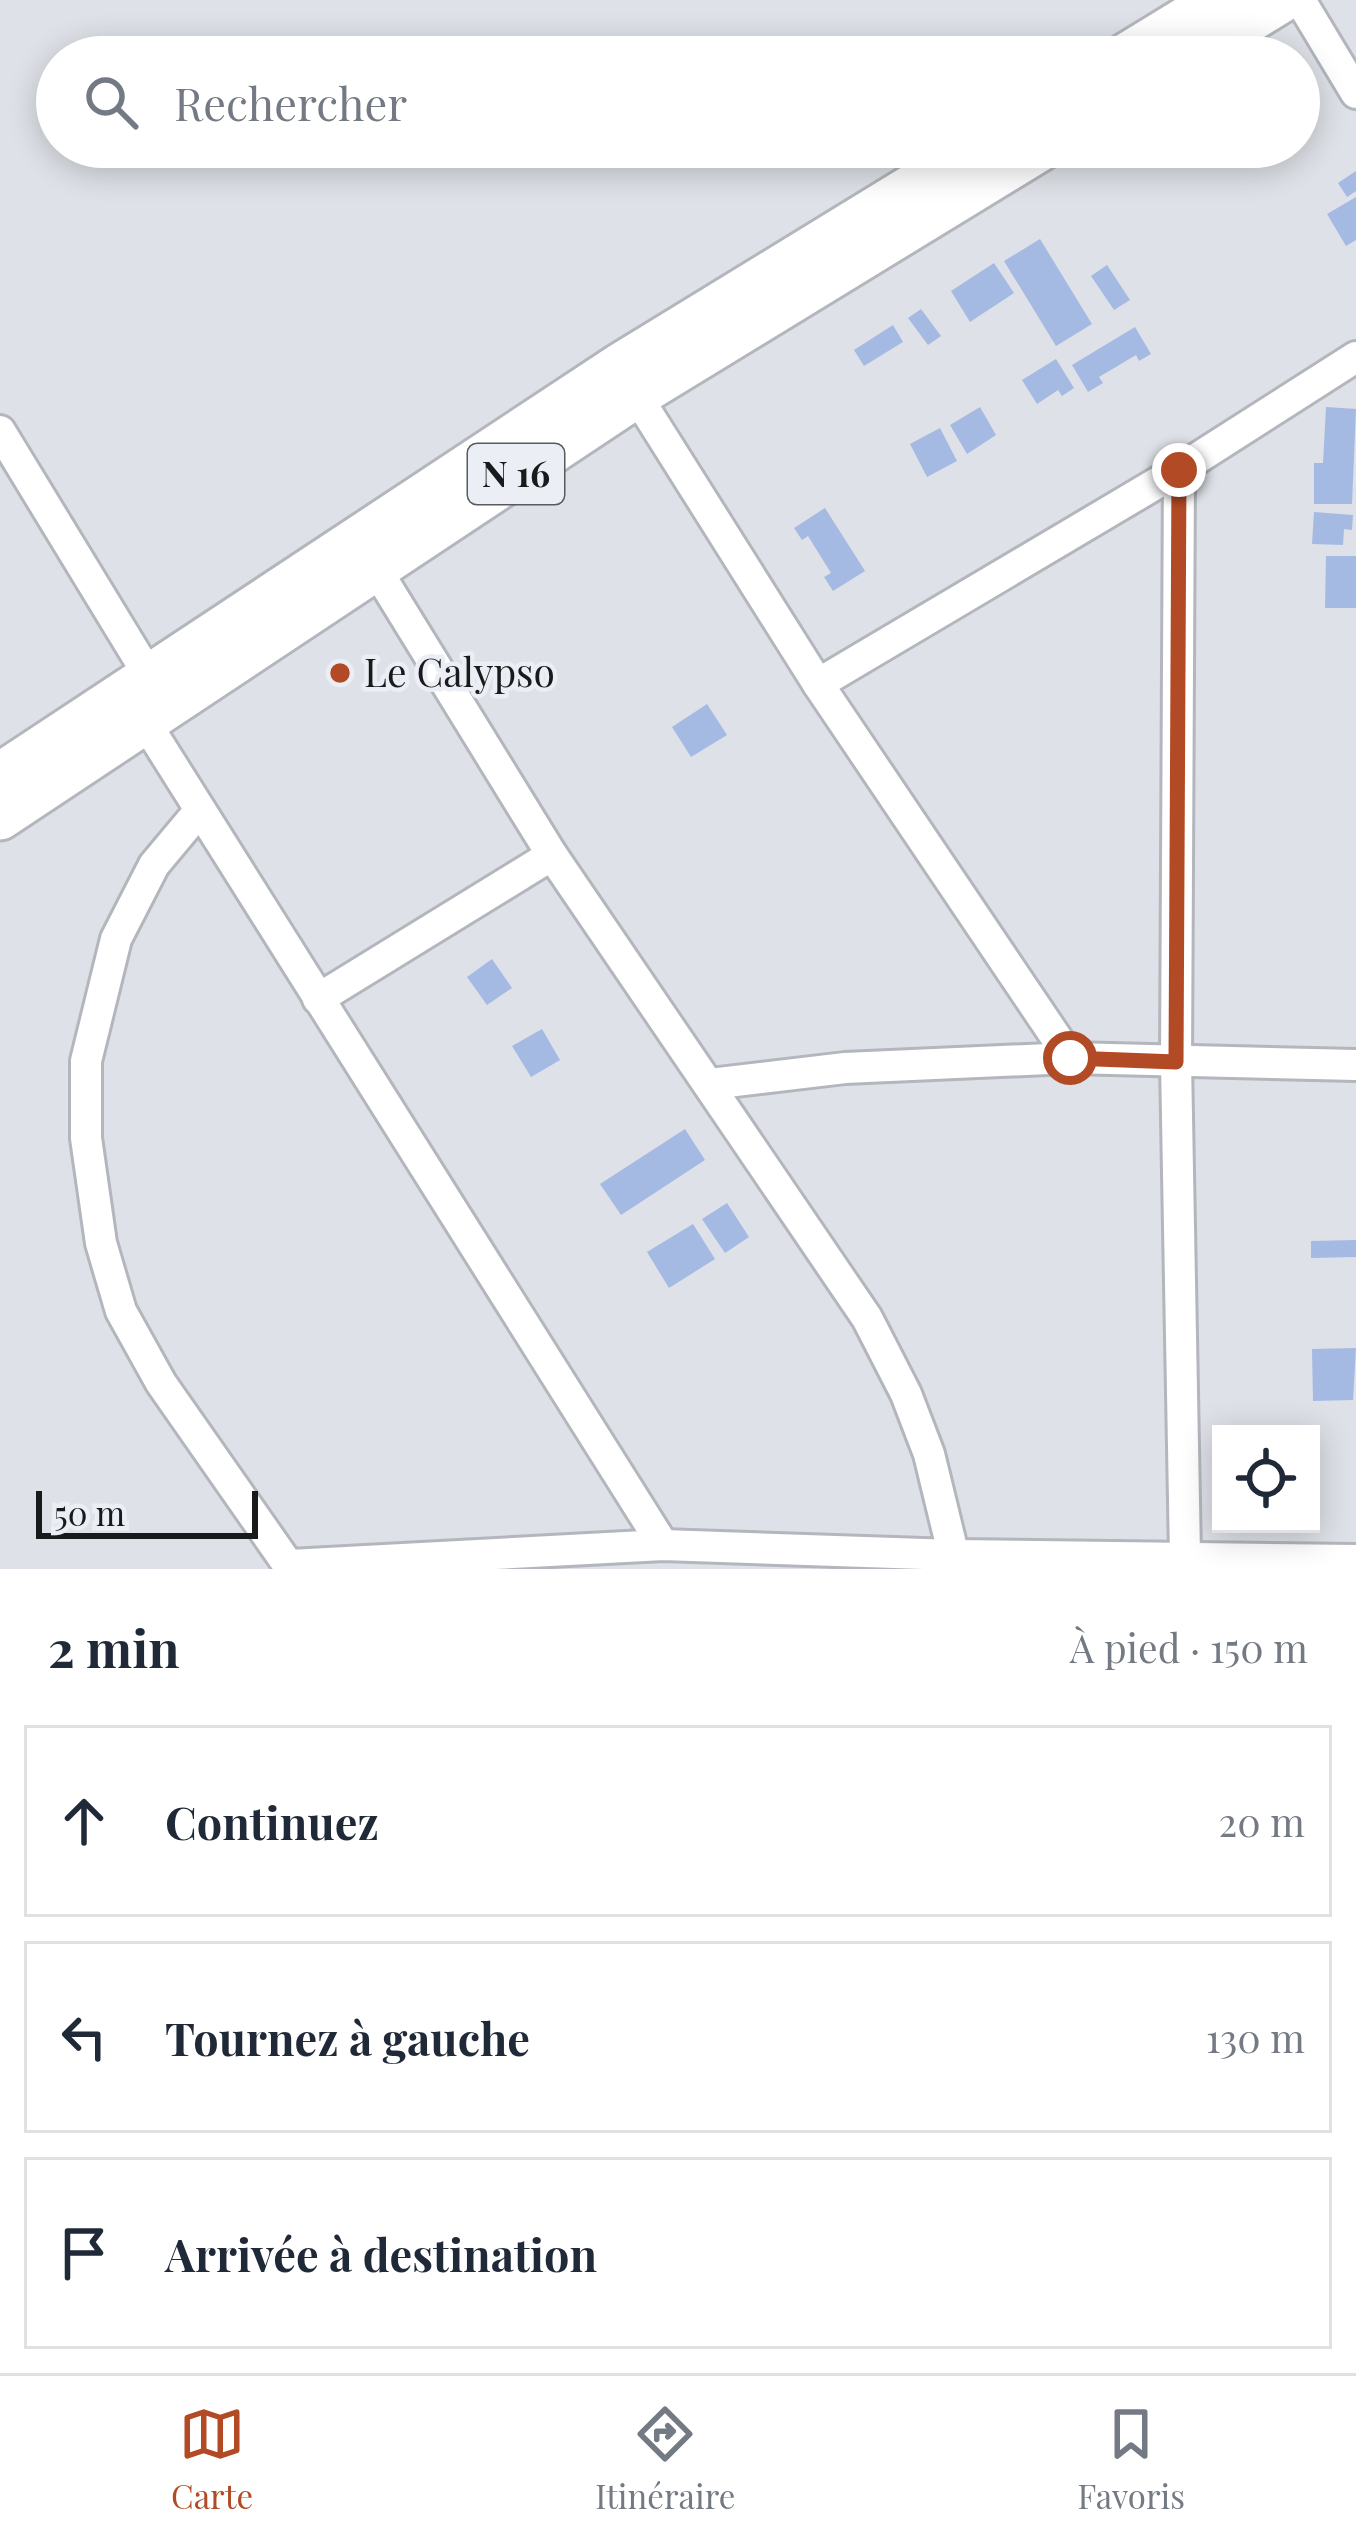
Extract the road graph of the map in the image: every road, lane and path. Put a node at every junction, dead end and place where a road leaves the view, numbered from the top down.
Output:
1 (1218, 0) edge
2 (1282, 0) edge
3 (1300, 0) edge
4 (1159, 36) edge
5 (1223, 36) edge
6 (1356, 93) edge
7 (944, 168) edge
8 (1008, 168) edge
9 (1356, 357) edge
10 (636, 395) junction
11 (0, 431) edge
12 (1179, 470) junction
13 (366, 552) junction
14 (818, 683) junction
15 (148, 700) junction
16 (0, 776) edge
17 (200, 810) junction
18 (0, 817) edge
19 (552, 855) junction
20 (318, 999) junction
21 (1070, 1058) junction
22 (1176, 1062) junction
23 (1356, 1065) edge
24 (710, 1084) junction
25 (663, 1545) junction
26 (1185, 1556) junction
27 (1356, 1560) edge
28 (955, 1562) edge
29 (291, 1567) edge

1 - 4 highway
2 - 5 highway
3 - 6 street
7 - 13 highway, N 16
8 - 10 highway, N 16
9 - 12 street
10 - 13 highway, N 16
10 - 14 street
11 - 15 street
12 - 14 street
12 - 22 street
13 - 15 highway, N 16
13 - 19 street
14 - 21 street
15 - 16 highway, N 16
15 - 17 street
15 - 18 highway, N 16
17 - 20 street
17 - 29 street
19 - 20 street
19 - 24 street
20 - 25 street
21 - 22 street
21 - 24 street
22 - 23 street
22 - 26 street
24 - 28 street
25 - 28 street
25 - 29 street
26 - 27 street
26 - 28 street

